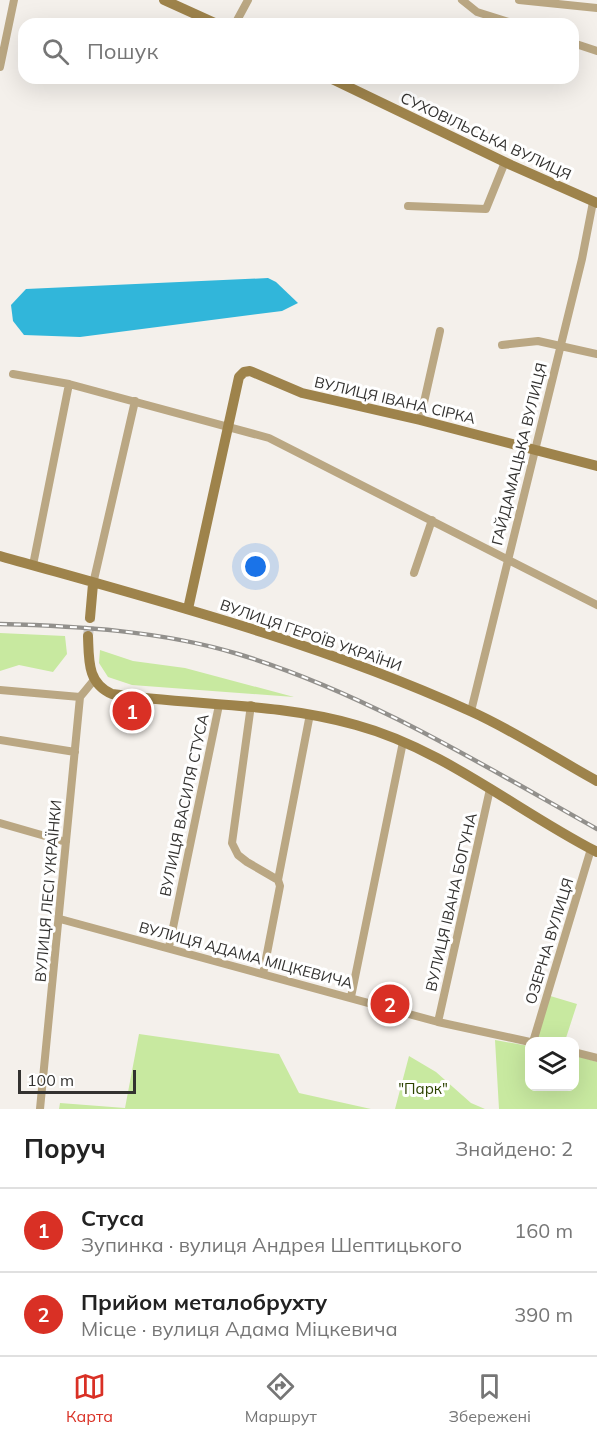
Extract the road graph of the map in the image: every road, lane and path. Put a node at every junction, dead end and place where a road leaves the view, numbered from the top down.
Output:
1 (14, 0) edge
2 (164, 0) edge
3 (248, 0) edge
4 (462, 0) edge
5 (519, 0) edge
6 (597, 9) edge
7 (204, 18) edge
8 (238, 18) edge
9 (496, 18) edge
10 (579, 45) edge
11 (597, 51) edge
12 (0, 67) edge
13 (342, 84) edge
14 (505, 162) junction
15 (595, 203) edge
16 (408, 206) dead end
17 (440, 331) dead end
18 (502, 345) dead end
19 (560, 345) junction
20 (597, 354) edge
21 (13, 374) dead end
22 (69, 384) junction
23 (135, 401) junction
24 (420, 420) junction
25 (229, 426) junction
26 (535, 449) junction
27 (597, 466) edge
28 (432, 520) junction
29 (0, 556) edge
30 (507, 558) junction
31 (33, 566) junction
32 (414, 573) dead end
33 (93, 584) junction
34 (597, 605) edge
35 (188, 609) junction
36 (90, 618) tunnel mouth
37 (88, 636) tunnel mouth
38 (94, 680) junction
39 (0, 690) edge
40 (80, 697) junction
41 (219, 705) junction
42 (251, 705) junction
43 (471, 711) junction
44 (310, 714) junction
45 (0, 740) edge
46 (403, 741) junction
47 (75, 752) junction
48 (597, 781) edge
49 (490, 789) junction
50 (0, 823) edge
51 (66, 842) junction
52 (594, 851) edge
53 (278, 880) junction
54 (60, 919) junction
55 (169, 947) junction
56 (263, 974) junction
57 (351, 997) junction
58 (438, 1022) junction
59 (533, 1037) edge
60 (525, 1041) edge
61 (579, 1053) edge
62 (597, 1058) edge
63 (40, 1109) edge

1 - 12 street
2 - 7 street
3 - 8 street
4 - 9 street
5 - 6 street
10 - 11 street
13 - 14 street, СУХОВІЛЬСЬКА ВУЛИЦЯ
14 - 15 street, СУХОВІЛЬСЬКА ВУЛИЦЯ
14 - 16 street
15 - 19 street, ГАЙДАМАЦЬКА ВУЛИЦЯ
17 - 24 street
18 - 19 street
19 - 20 street
19 - 26 street, ГАЙДАМАЦЬКА ВУЛИЦЯ
21 - 22 street
22 - 23 street
22 - 31 street
23 - 25 street
23 - 33 street
24 - 25 street, ВУЛИЦЯ ІВАНА СІРКА
24 - 26 street, ВУЛИЦЯ ІВАНА СІРКА
25 - 28 street
25 - 35 street
26 - 27 street, ВУЛИЦЯ ІВАНА СІРКА
26 - 30 street, ГАЙДАМАЦЬКА ВУЛИЦЯ
28 - 30 street
28 - 32 street
29 - 31 street, ВУЛИЦЯ ГЕРОЇВ УКРАЇНИ
30 - 34 street
30 - 43 street, ГАЙДАМАЦЬКА ВУЛИЦЯ
31 - 33 street, ВУЛИЦЯ ГЕРОЇВ УКРАЇНИ
33 - 35 street, ВУЛИЦЯ ГЕРОЇВ УКРАЇНИ
33 - 36 street
35 - 43 street, ВУЛИЦЯ ГЕРОЇВ УКРАЇНИ
37 - 38 street
38 - 40 street
38 - 41 street
39 - 40 street
40 - 47 street, ВУЛИЦЯ ЛЕСІ УКРАЇНКИ
41 - 42 street
41 - 55 street, ВУЛИЦЯ ВАСИЛЯ СТУСА
42 - 44 street
42 - 53 street
43 - 48 street, ВУЛИЦЯ ГЕРОЇВ УКРАЇНИ
44 - 46 street
44 - 53 street
45 - 47 street
46 - 49 street
46 - 57 street
47 - 51 street, ВУЛИЦЯ ЛЕСІ УКРАЇНКИ
49 - 52 street
49 - 58 street, ВУЛИЦЯ ІВАНА БОГУНА
50 - 51 street
51 - 54 street, ВУЛИЦЯ ЛЕСІ УКРАЇНКИ
52 - 59 street, ОЗЕРНА ВУЛИЦЯ
53 - 56 street
54 - 55 street, ВУЛИЦЯ АДАМА МІЦКЕВИЧА
54 - 63 street, ВУЛИЦЯ ЛЕСІ УКРАЇНКИ
55 - 56 street, ВУЛИЦЯ АДАМА МІЦКЕВИЧА
56 - 57 street, ВУЛИЦЯ АДАМА МІЦКЕВИЧА
57 - 58 street, ВУЛИЦЯ АДАМА МІЦКЕВИЧА
58 - 60 street, ВУЛИЦЯ АДАМА МІЦКЕВИЧА
61 - 62 street

